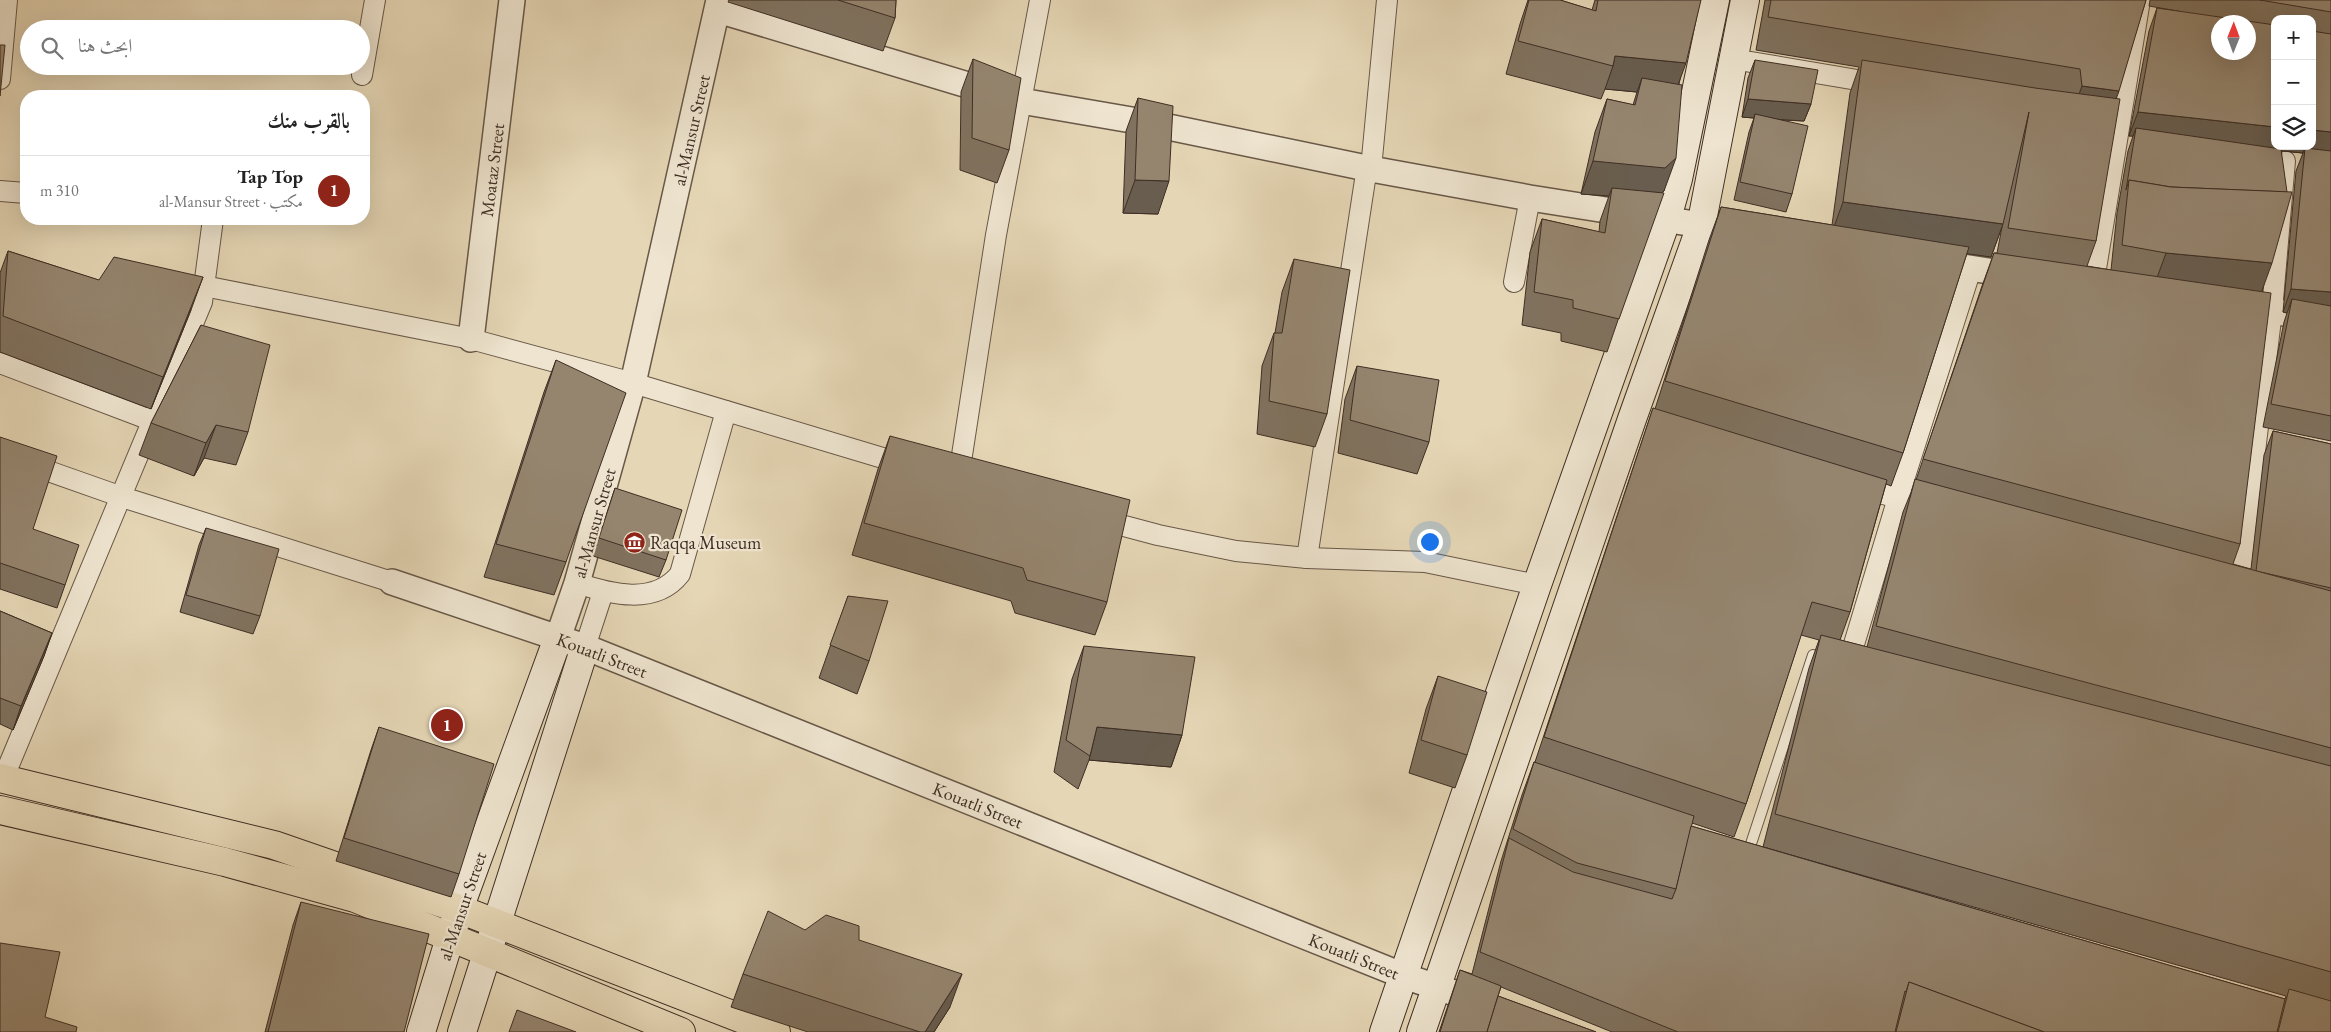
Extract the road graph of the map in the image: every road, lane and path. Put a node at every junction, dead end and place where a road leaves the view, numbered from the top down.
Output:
1 (7, 0) edge
2 (375, 0) edge
3 (512, 0) edge
4 (1040, 0) edge
5 (1387, 0) edge
6 (1714, 0) edge
7 (1744, 0) edge
8 (718, 5) edge
9 (2138, 11) edge
10 (370, 29) edge
11 (1733, 59) junction
12 (0, 79) edge
13 (1897, 87) edge
14 (1021, 101) junction
15 (2285, 161) edge
16 (1371, 169) junction
17 (0, 191) edge
18 (20, 193) edge
19 (1530, 198) junction
20 (1667, 218) junction
21 (212, 225) edge
22 (1700, 226) junction
23 (1738, 232) edge
24 (1904, 258) edge
25 (1971, 269) junction
26 (2046, 280) edge
27 (1514, 282) dead end
28 (204, 286) junction
29 (2094, 287) edge
30 (2216, 304) edge
31 (2272, 311) junction
32 (2331, 320) edge
33 (471, 339) junction
34 (0, 363) edge
35 (634, 383) junction
36 (726, 410) junction
37 (153, 421) junction
38 (0, 454) edge
39 (1841, 481) edge
40 (122, 497) junction
41 (1898, 498) junction
42 (1082, 514) edge
43 (1954, 514) edge
44 (1307, 558) junction
45 (392, 582) joint
46 (577, 583) junction
47 (1537, 585) junction
48 (603, 592) junction
49 (2257, 597) edge
50 (558, 638) junction
51 (585, 647) junction
52 (1813, 655) joint
53 (1848, 664) junction
54 (1868, 669) edge
55 (1, 778) edge
56 (0, 810) edge
57 (1747, 858) edge
58 (458, 909) junction
59 (496, 923) junction
60 (450, 937) junction
61 (487, 952) junction
62 (1404, 976) junction
63 (1437, 986) junction
64 (1509, 1012) edge
65 (422, 1032) edge
66 (462, 1032) edge
67 (681, 1032) edge
68 (776, 1032) edge
69 (1384, 1032) edge
70 (1422, 1032) edge

1 - 12 street
2 - 10 street
3 - 33 street, Moataz Street
4 - 14 street
5 - 16 street
6 - 20 main road
7 - 11 main road
8 - 14 street
8 - 35 street, al-Mansur Street
9 - 29 street
11 - 13 street
11 - 22 main road
14 - 16 street
14 - 36 street
15 - 31 street
16 - 19 street
16 - 44 street
17 - 18 street
19 - 20 street
19 - 27 street
20 - 22 street
20 - 47 main road
21 - 28 street
22 - 23 street
22 - 63 main road
24 - 25 street
25 - 26 street
25 - 41 street
28 - 33 street
28 - 37 street
30 - 31 street
31 - 32 street
31 - 49 street
33 - 35 street
34 - 37 street
35 - 36 street
35 - 46 street, al-Mansur Street
36 - 48 street
37 - 40 street
38 - 40 street
39 - 41 street
40 - 45 street
40 - 55 street
41 - 43 street
41 - 53 street
42 - 44 street
44 - 47 street
45 - 50 street, Kouatli Street
46 - 48 street
46 - 50 street, al-Mansur Street
47 - 62 main road
48 - 51 street, al-Mansur Street
50 - 51 street, Kouatli Street
50 - 58 main road, al-Mansur Street
51 - 59 main road, al-Mansur Street
51 - 62 street, Kouatli Street
52 - 53 street
52 - 57 lane
53 - 54 street
55 - 58 main road
56 - 60 main road
58 - 59 main road
58 - 60 main road, al-Mansur Street
59 - 61 main road, al-Mansur Street
59 - 68 main road
60 - 61 main road
60 - 65 main road, al-Mansur Street
61 - 66 main road, al-Mansur Street
61 - 67 main road
62 - 63 street, Kouatli Street
62 - 69 main road
63 - 64 street, Kouatli Street
63 - 70 main road

